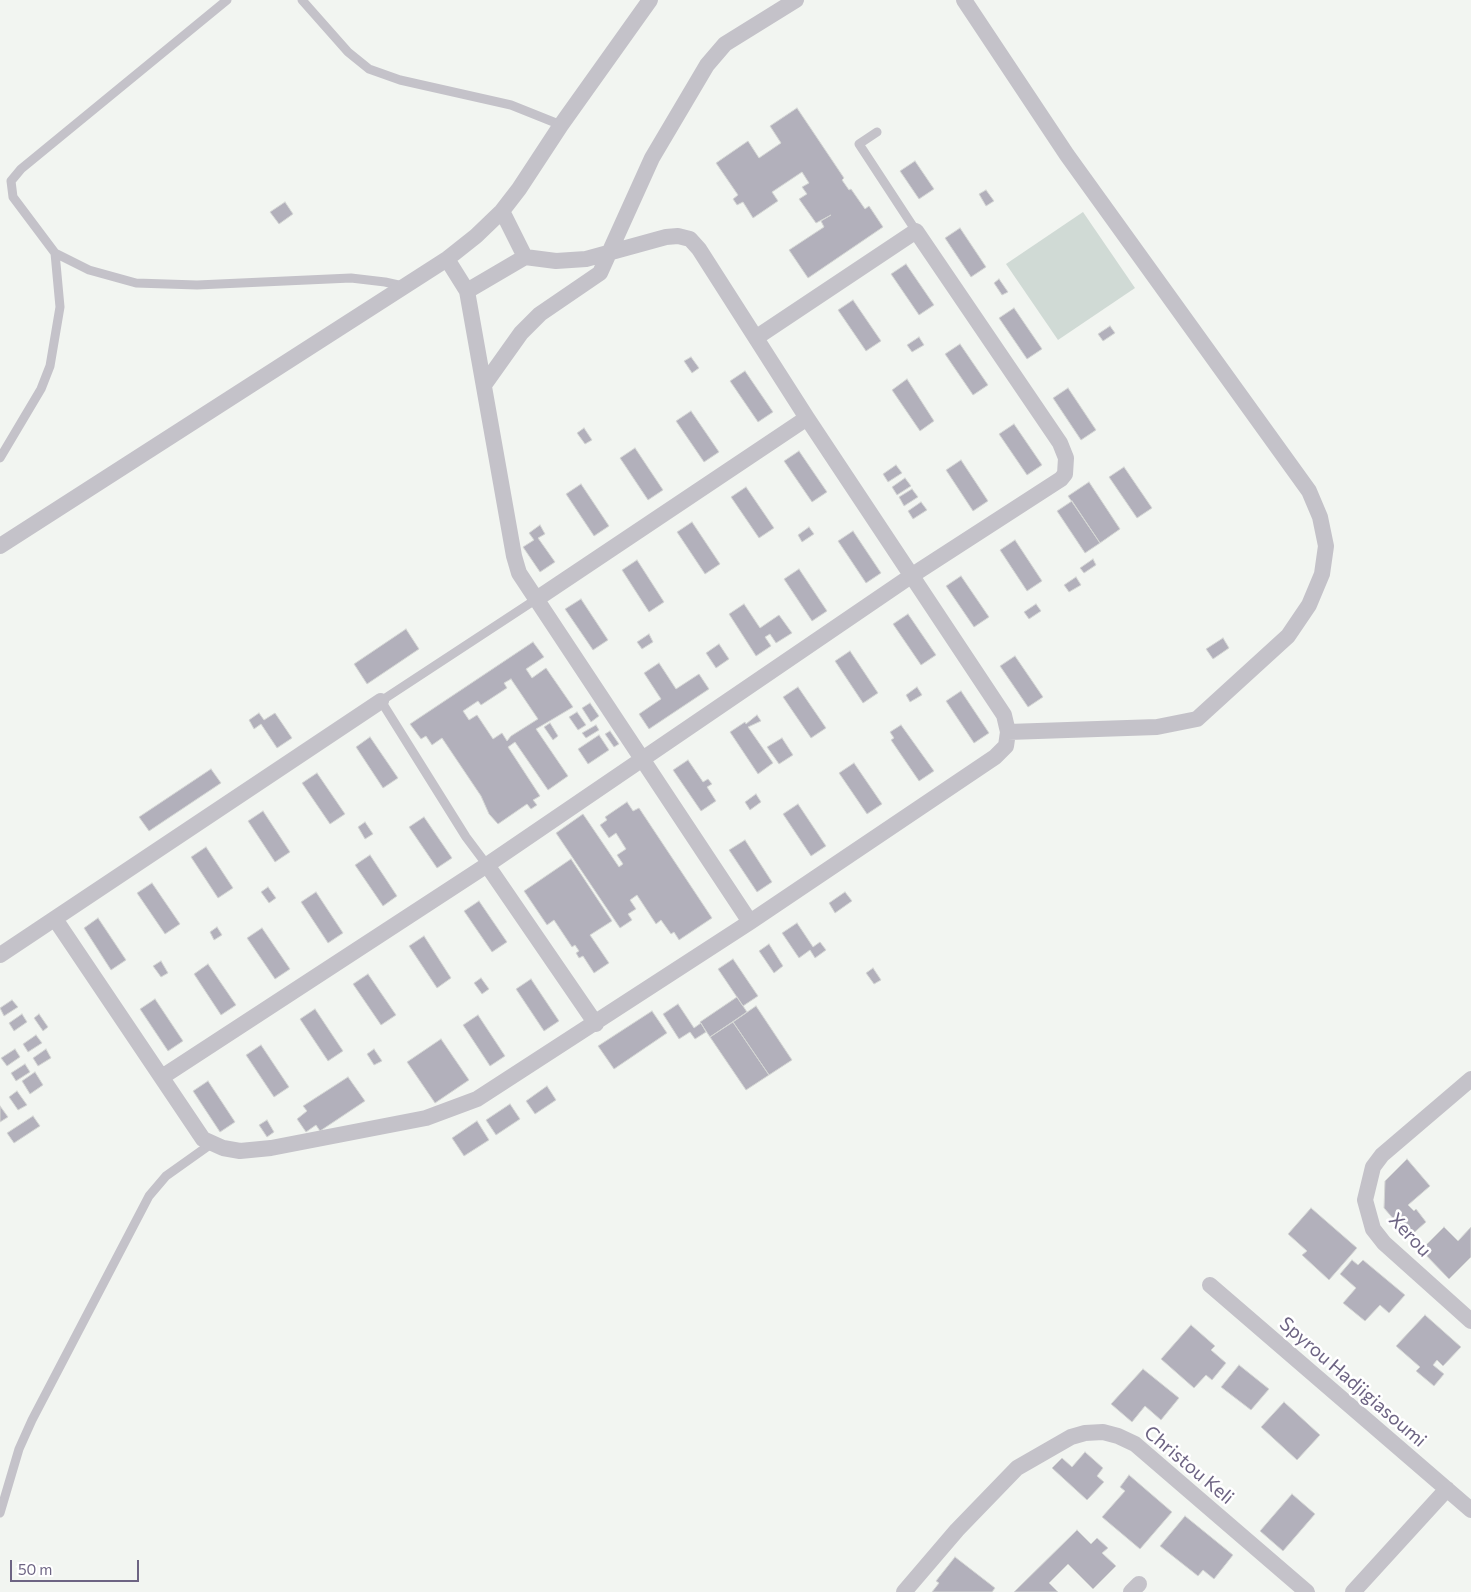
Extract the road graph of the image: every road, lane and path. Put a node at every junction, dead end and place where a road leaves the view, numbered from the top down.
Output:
1 (227, 0) edge
2 (302, 0) edge
3 (650, 0) edge
4 (796, 0) edge
5 (964, 0) edge
6 (562, 125) junction
7 (877, 132) dead end
8 (502, 211) junction
9 (916, 231) junction
10 (611, 252) junction
11 (55, 253) junction
12 (530, 258) junction
13 (447, 259) junction
14 (403, 286) junction
15 (467, 291) junction
16 (757, 337) junction
17 (484, 385) junction
18 (807, 418) junction
19 (0, 458) edge
20 (0, 546) edge
21 (911, 576) junction
22 (535, 600) junction
23 (381, 701) junction
24 (1008, 732) junction
25 (643, 760) junction
26 (487, 865) junction
27 (55, 919) junction
28 (750, 922) junction
29 (0, 955) edge
30 (596, 1024) junction
31 (162, 1078) junction
32 (1471, 1079) edge
33 (211, 1144) junction
34 (1210, 1285) dead end
35 (1471, 1321) edge
36 (1447, 1490) junction
37 (1471, 1510) edge
38 (0, 1513) edge
39 (904, 1592) edge
40 (1307, 1592) edge
41 (1353, 1592) edge

1 - 11 lane
2 - 6 lane
3 - 6 street
4 - 10 street
5 - 24 street
6 - 8 street
7 - 9 lane
8 - 12 street
8 - 13 street
9 - 16 street
9 - 21 street
10 - 12 street
10 - 16 street
10 - 17 street
11 - 14 lane
11 - 19 lane
12 - 15 street
13 - 14 street
13 - 15 street
14 - 20 street
15 - 17 street
16 - 18 street
17 - 22 street
18 - 21 street
18 - 22 street
21 - 24 street
21 - 25 street
22 - 23 lane
22 - 25 street
23 - 26 lane
23 - 27 street
24 - 28 street
25 - 26 street
25 - 28 street
26 - 30 street
26 - 31 street
27 - 29 street
27 - 31 street
28 - 30 street
30 - 33 street
31 - 33 street
32 - 35 street, Xerou
33 - 38 lane
34 - 36 street, Spyrou Hadjigiasoumi
36 - 37 street, Spyrou Hadjigiasoumi
36 - 41 street
39 - 40 street, Christou Keli

